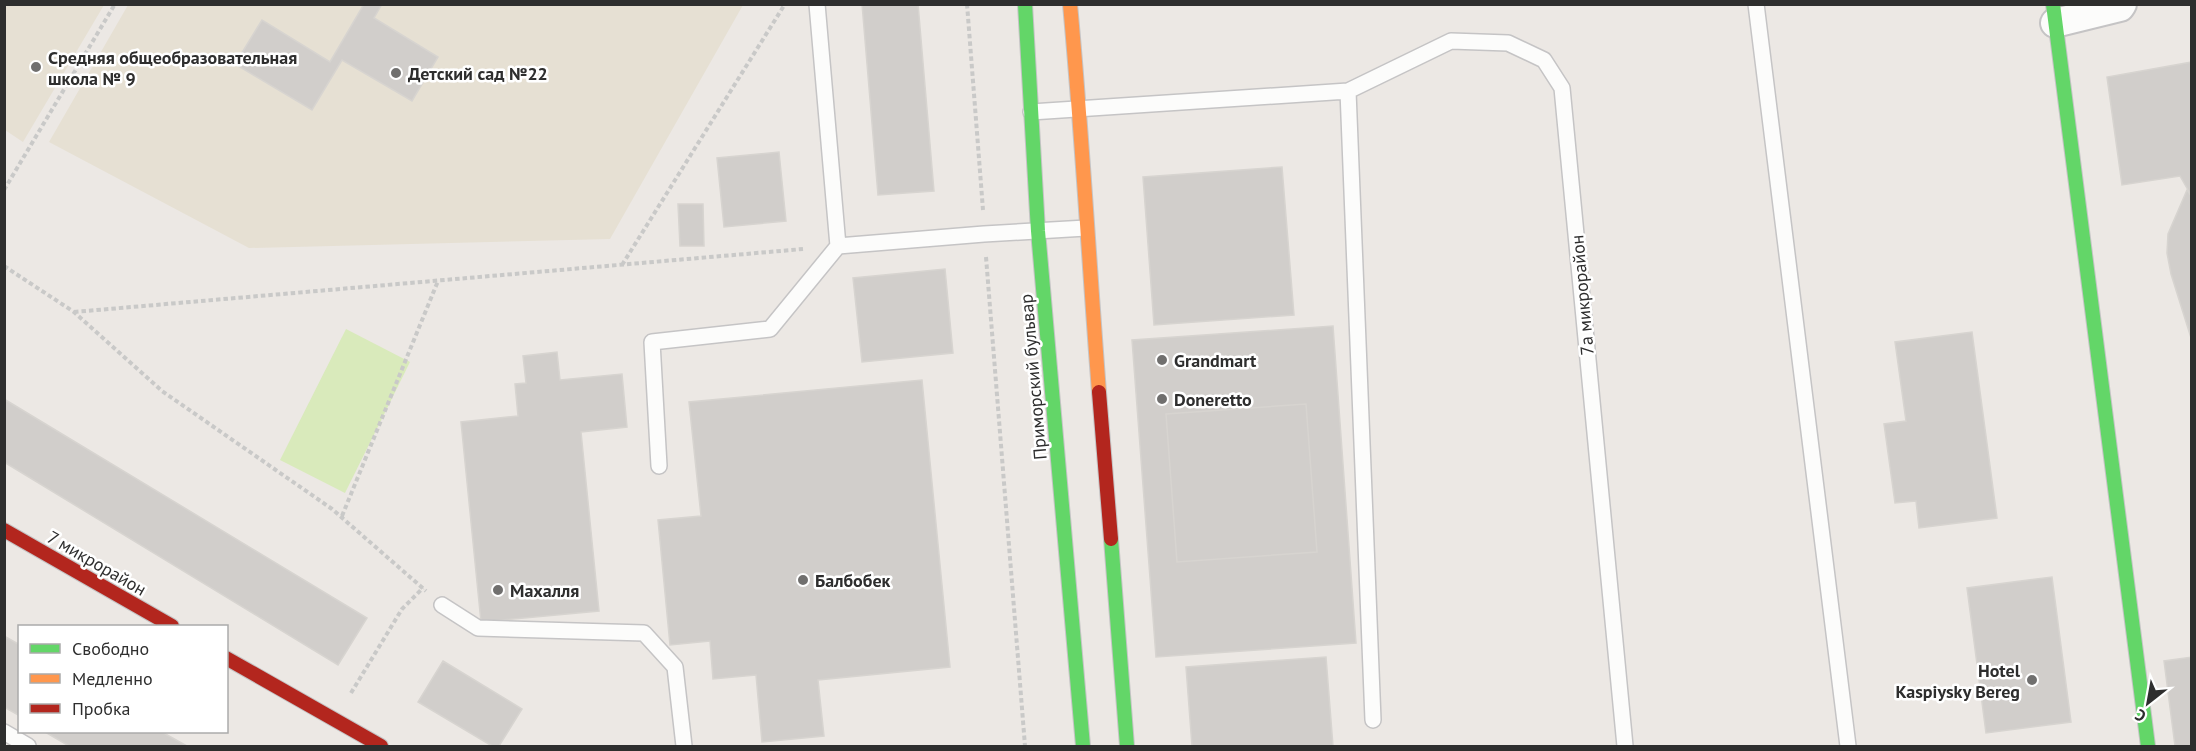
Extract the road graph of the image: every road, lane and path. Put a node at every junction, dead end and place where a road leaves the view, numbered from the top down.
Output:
1 (115, 4) edge
2 (785, 4) edge
3 (817, 4) edge
4 (967, 4) edge
5 (1025, 4) edge
6 (1070, 4) edge
7 (1756, 4) edge
8 (2122, 4) edge
9 (2054, 14) edge
10 (1348, 91) junction
11 (1080, 109) junction
12 (1031, 112) junction
13 (4, 190) edge
14 (1086, 228) junction
15 (1038, 231) junction
16 (984, 234) junction
17 (838, 246) junction
18 (622, 265) junction
19 (4, 266) edge
20 (439, 281) junction
21 (74, 312) junction
22 (659, 466) dead end
23 (342, 516) junction
24 (4, 530) edge
25 (423, 588) junction
26 (442, 605) joint
27 (169, 625) edge
28 (228, 659) edge
29 (334, 720) junction
30 (1373, 720) dead end
31 (4, 732) edge
32 (28, 747) edge
33 (381, 747) edge
34 (684, 747) edge
35 (1025, 747) edge
36 (1083, 747) edge
37 (1127, 747) edge
38 (1625, 747) edge
39 (1848, 747) edge
40 (2148, 747) edge

1 - 13 path
2 - 18 path
3 - 17 lane
4 - 16 path
5 - 12 street, Приморский бульвар
6 - 11 street
7 - 39 lane
8 - 9 street
9 - 40 street
10 - 11 lane
10 - 30 lane
10 - 38 lane, 7а микрорайон
11 - 12 lane
11 - 14 street
12 - 15 street, Приморский бульвар
14 - 15 lane
14 - 37 street
15 - 16 lane
15 - 36 street, Приморский бульвар
16 - 17 lane
16 - 35 path
17 - 18 path
17 - 22 lane
18 - 20 path
19 - 21 path
20 - 21 path
20 - 23 path
21 - 23 path
23 - 25 path
24 - 27 street, 7 микрорайон
25 - 26 path
25 - 29 path
26 - 34 lane
28 - 29 street
29 - 33 street
31 - 32 lane

